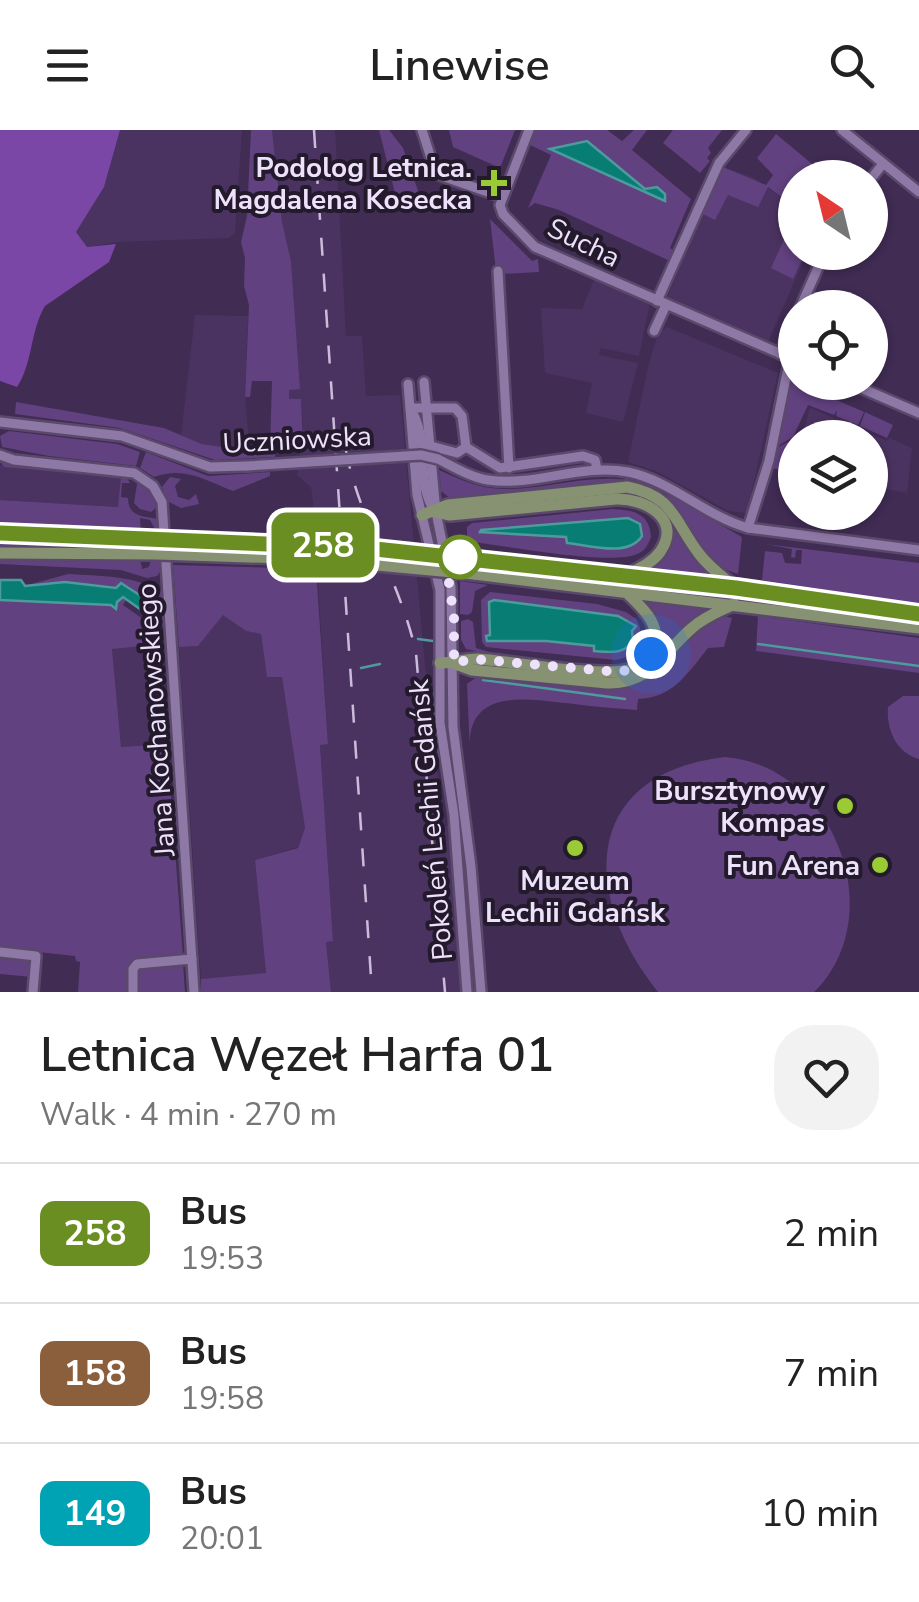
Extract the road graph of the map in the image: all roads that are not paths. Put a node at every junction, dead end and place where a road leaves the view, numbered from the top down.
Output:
1 (422, 130) edge
2 (528, 130) edge
3 (746, 130) edge
4 (842, 130) edge
5 (876, 160) edge
6 (888, 169) edge
7 (919, 192) edge
8 (502, 197) junction
9 (498, 271) dead end
10 (662, 303) junction
11 (654, 331) dead end
12 (778, 353) edge
13 (424, 382) dead end
14 (408, 384) dead end
15 (780, 400) edge
16 (888, 400) edge
17 (426, 406) junction
18 (410, 408) junction
19 (919, 414) edge
20 (0, 422) edge
21 (431, 446) junction
22 (466, 448) junction
23 (0, 455) edge
24 (509, 468) junction
25 (598, 470) junction
26 (436, 512) junction
27 (422, 515) junction
28 (748, 528) junction
29 (0, 534) edge
30 (919, 550) edge
31 (0, 553) edge
32 (627, 575) junction
33 (736, 588) junction
34 (625, 591) junction
35 (734, 604) junction
36 (919, 614) edge
37 (919, 628) edge
38 (447, 663) junction
39 (471, 867) junction
40 (458, 869) junction
41 (0, 952) edge
42 (192, 959) junction
43 (480, 980) junction
44 (467, 987) edge
45 (32, 992) edge
46 (132, 992) edge
47 (194, 992) edge
48 (481, 992) edge

1 - 8 street
2 - 8 street
3 - 10 street
4 - 5 street
6 - 7 street
8 - 10 street, Sucha
9 - 24 street
10 - 11 street
10 - 12 street, Sucha
13 - 17 street, Pokoleń Lechii Gdańsk
14 - 18 street, Pokoleń Lechii Gdańsk
15 - 28 street
16 - 19 street
17 - 18 street
17 - 21 street, Pokoleń Lechii Gdańsk
17 - 22 street
18 - 26 street, Pokoleń Lechii Gdańsk
18 - 27 street, Pokoleń Lechii Gdańsk
20 - 25 street, Uczniowska, bridge
21 - 22 street
21 - 26 street, Pokoleń Lechii Gdańsk
22 - 24 street
23 - 42 street, Jana Kochanowskiego
24 - 25 street, Uczniowska
25 - 28 street, Uczniowska
26 - 27 main road
26 - 32 main road
26 - 33 main road
26 - 38 street, Pokoleń Lechii Gdańsk
27 - 38 street, Pokoleń Lechii Gdańsk
28 - 30 street, Uczniowska
29 - 32 main road, bridge
31 - 34 main road, bridge
32 - 33 main road
33 - 36 main road
34 - 35 main road
34 - 38 main road
35 - 37 main road
35 - 38 main road
38 - 39 street, Pokoleń Lechii Gdańsk
38 - 40 street, Pokoleń Lechii Gdańsk
39 - 40 street
39 - 43 street, Pokoleń Lechii Gdańsk
40 - 44 street, Pokoleń Lechii Gdańsk
41 - 45 street
42 - 46 street
42 - 47 street, Jana Kochanowskiego
43 - 44 street
43 - 48 street, Pokoleń Lechii Gdańsk

